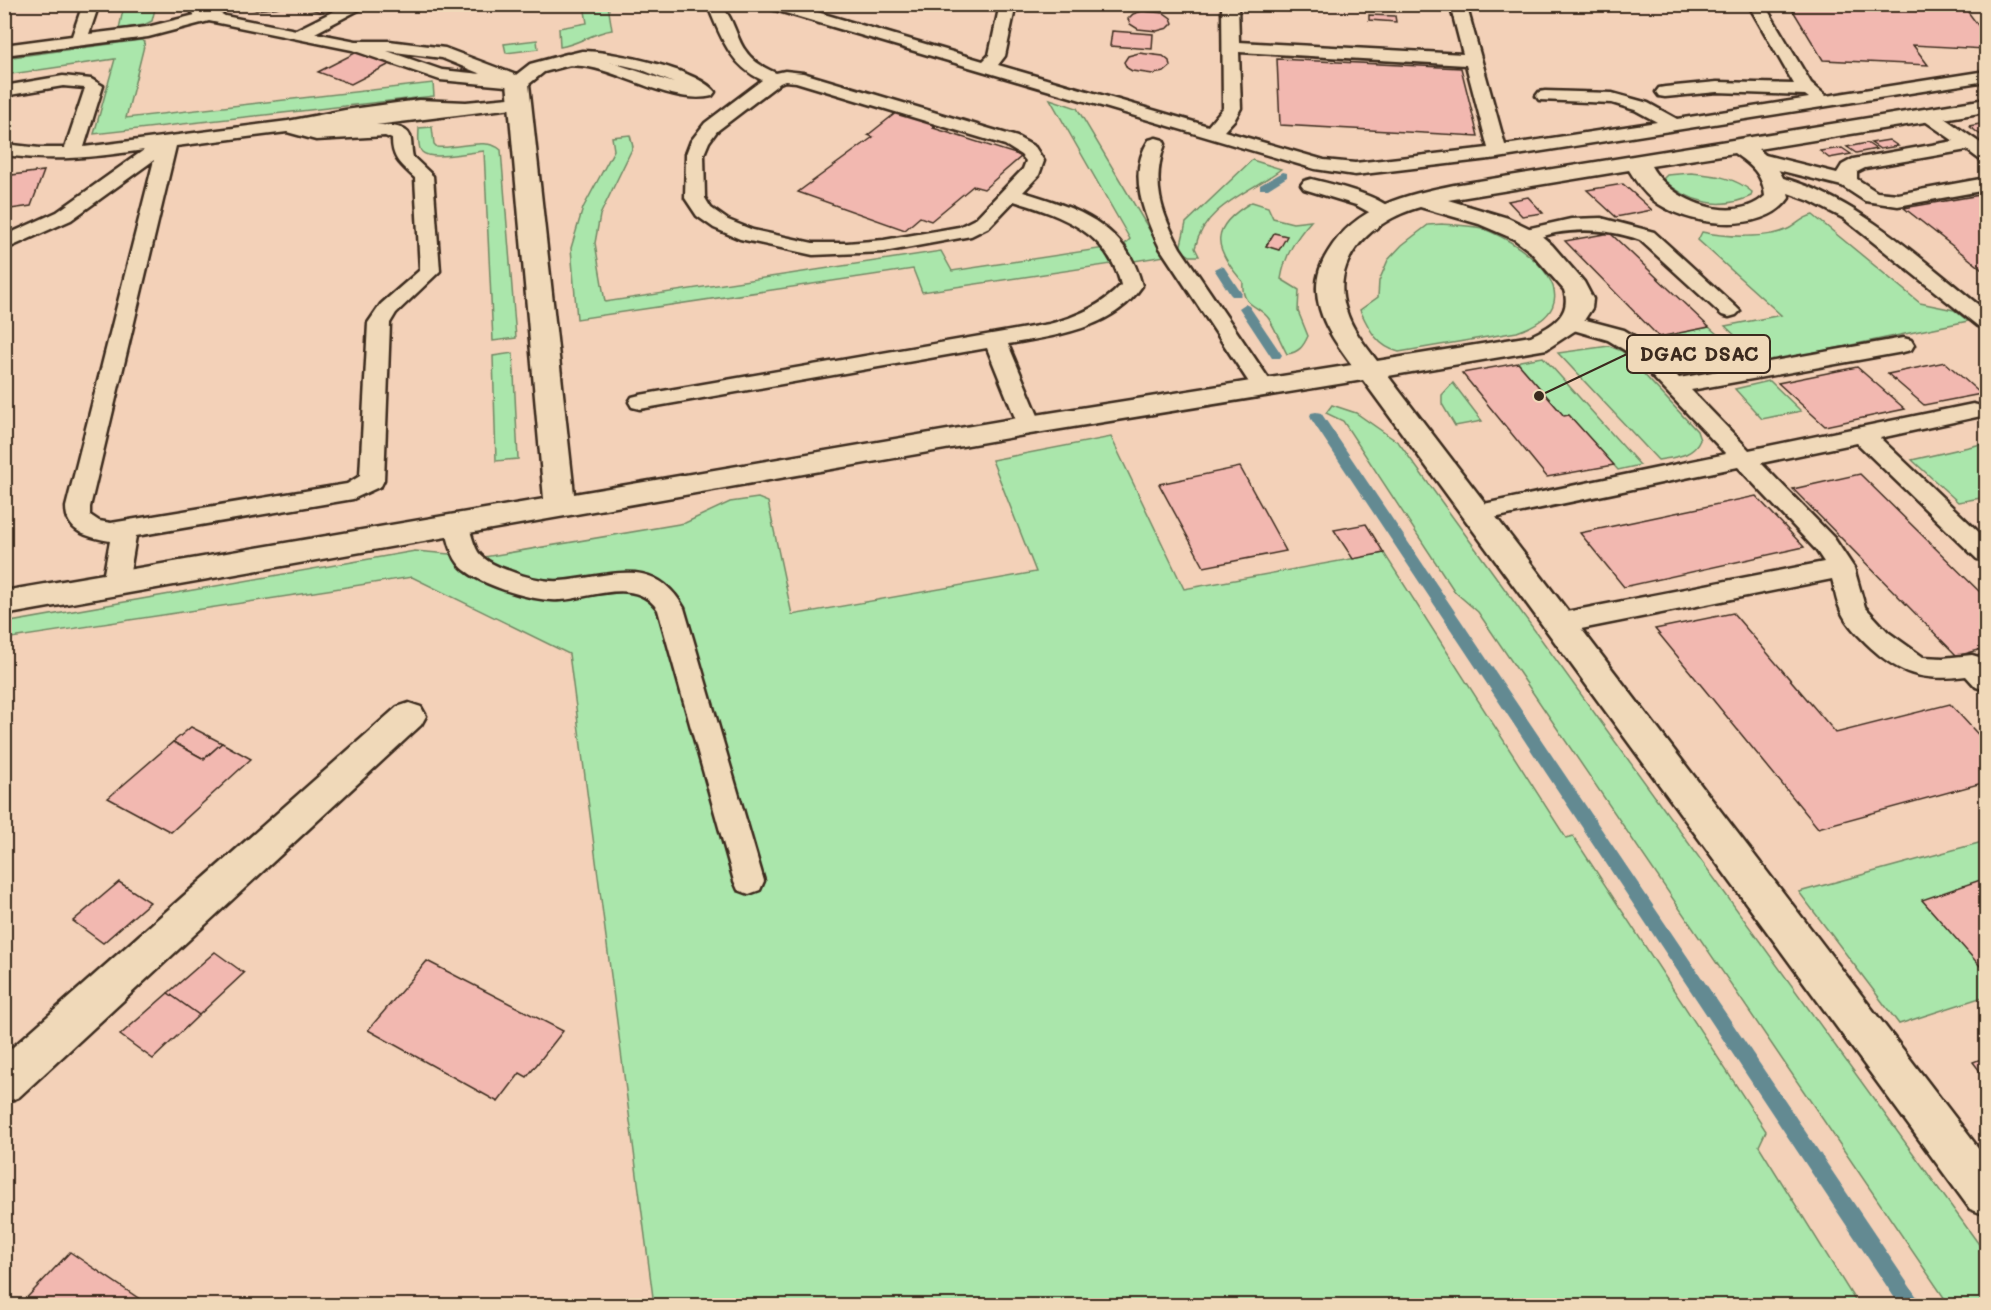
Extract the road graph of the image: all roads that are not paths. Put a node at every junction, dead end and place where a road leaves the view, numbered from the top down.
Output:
1 (91, 4) edge
2 (362, 4) edge
3 (771, 4) edge
4 (1230, 4) edge
5 (1458, 4) edge
6 (1756, 4) edge
7 (1007, 5) edge
8 (202, 10) edge
9 (718, 11) dead end
10 (300, 34) junction
11 (79, 41) junction
12 (1231, 47) junction
13 (4, 50) edge
14 (567, 60) joint
15 (1473, 60) junction
16 (987, 67) junction
17 (1986, 76) edge
18 (774, 79) junction
19 (4, 91) edge
20 (519, 92) junction
21 (1665, 92) dead end
22 (1816, 95) junction
23 (1545, 96) dead end
24 (743, 103) junction
25 (1986, 105) edge
26 (1928, 115) junction
27 (1673, 124) junction
28 (288, 126) junction
29 (1212, 132) junction
30 (168, 141) junction
31 (1156, 144) dead end
32 (1970, 144) junction
33 (4, 148) edge
34 (1498, 152) junction
35 (1748, 153) junction
36 (73, 154) junction
37 (1986, 155) edge
38 (1637, 162) junction
39 (1776, 182) junction
40 (1849, 182) junction
41 (1986, 184) edge
42 (1311, 185) dead end
43 (1010, 194) junction
44 (1419, 200) junction
45 (1385, 213) junction
46 (1524, 235) junction
47 (4, 244) edge
48 (1729, 311) dead end
49 (1986, 321) edge
50 (1572, 322) junction
51 (994, 340) junction
52 (1903, 345) dead end
53 (1371, 371) junction
54 (1674, 386) junction
55 (1264, 388) junction
56 (640, 402) dead end
57 (1973, 411) dead end
58 (1030, 425) junction
59 (1862, 434) junction
60 (1740, 458) junction
61 (560, 506) junction
62 (1479, 513) junction
63 (456, 524) junction
64 (125, 530) junction
65 (1986, 553) edge
66 (1841, 568) junction
67 (115, 584) junction
68 (4, 603) edge
69 (1561, 623) junction
70 (1982, 669) edge
71 (409, 716) dead end
72 (749, 881) dead end
73 (4, 1083) edge
74 (1986, 1193) edge

1 - 11 lane
2 - 10 lane
3 - 16 lane
4 - 12 lane
5 - 15 lane
6 - 22 lane
7 - 16 lane
8 - 10 lane
8 - 11 lane
9 - 18 lane
10 - 20 lane
11 - 13 lane
12 - 15 lane
12 - 29 lane
14 - 20 street
14 - 24 lane
15 - 34 lane
16 - 29 lane
17 - 22 lane
18 - 24 lane
18 - 43 lane
19 - 36 lane
20 - 28 lane
20 - 61 street
21 - 22 lane
22 - 27 lane
23 - 27 lane
24 - 43 lane
25 - 26 street
26 - 32 lane
26 - 35 street
27 - 34 lane
28 - 30 lane
28 - 64 lane
29 - 34 lane
30 - 36 lane
30 - 47 lane
30 - 64 lane
31 - 55 lane
32 - 37 lane
32 - 40 lane
33 - 36 lane
35 - 38 street
35 - 39 street
35 - 40 lane
38 - 39 street
38 - 44 street
39 - 49 lane
40 - 41 lane
42 - 45 lane
43 - 51 lane
44 - 45 street
44 - 46 street
45 - 53 street
46 - 48 lane
46 - 50 street
50 - 53 street
50 - 54 lane
51 - 56 lane
51 - 58 lane
52 - 54 lane
53 - 55 street
53 - 62 street
54 - 60 lane
55 - 58 street
57 - 59 lane
58 - 61 street
59 - 60 lane
59 - 65 lane
60 - 62 lane
60 - 66 lane
61 - 63 street
62 - 69 street
63 - 67 street
63 - 72 lane
64 - 67 lane
66 - 69 lane
66 - 70 lane
67 - 68 street
69 - 74 street
71 - 73 street

